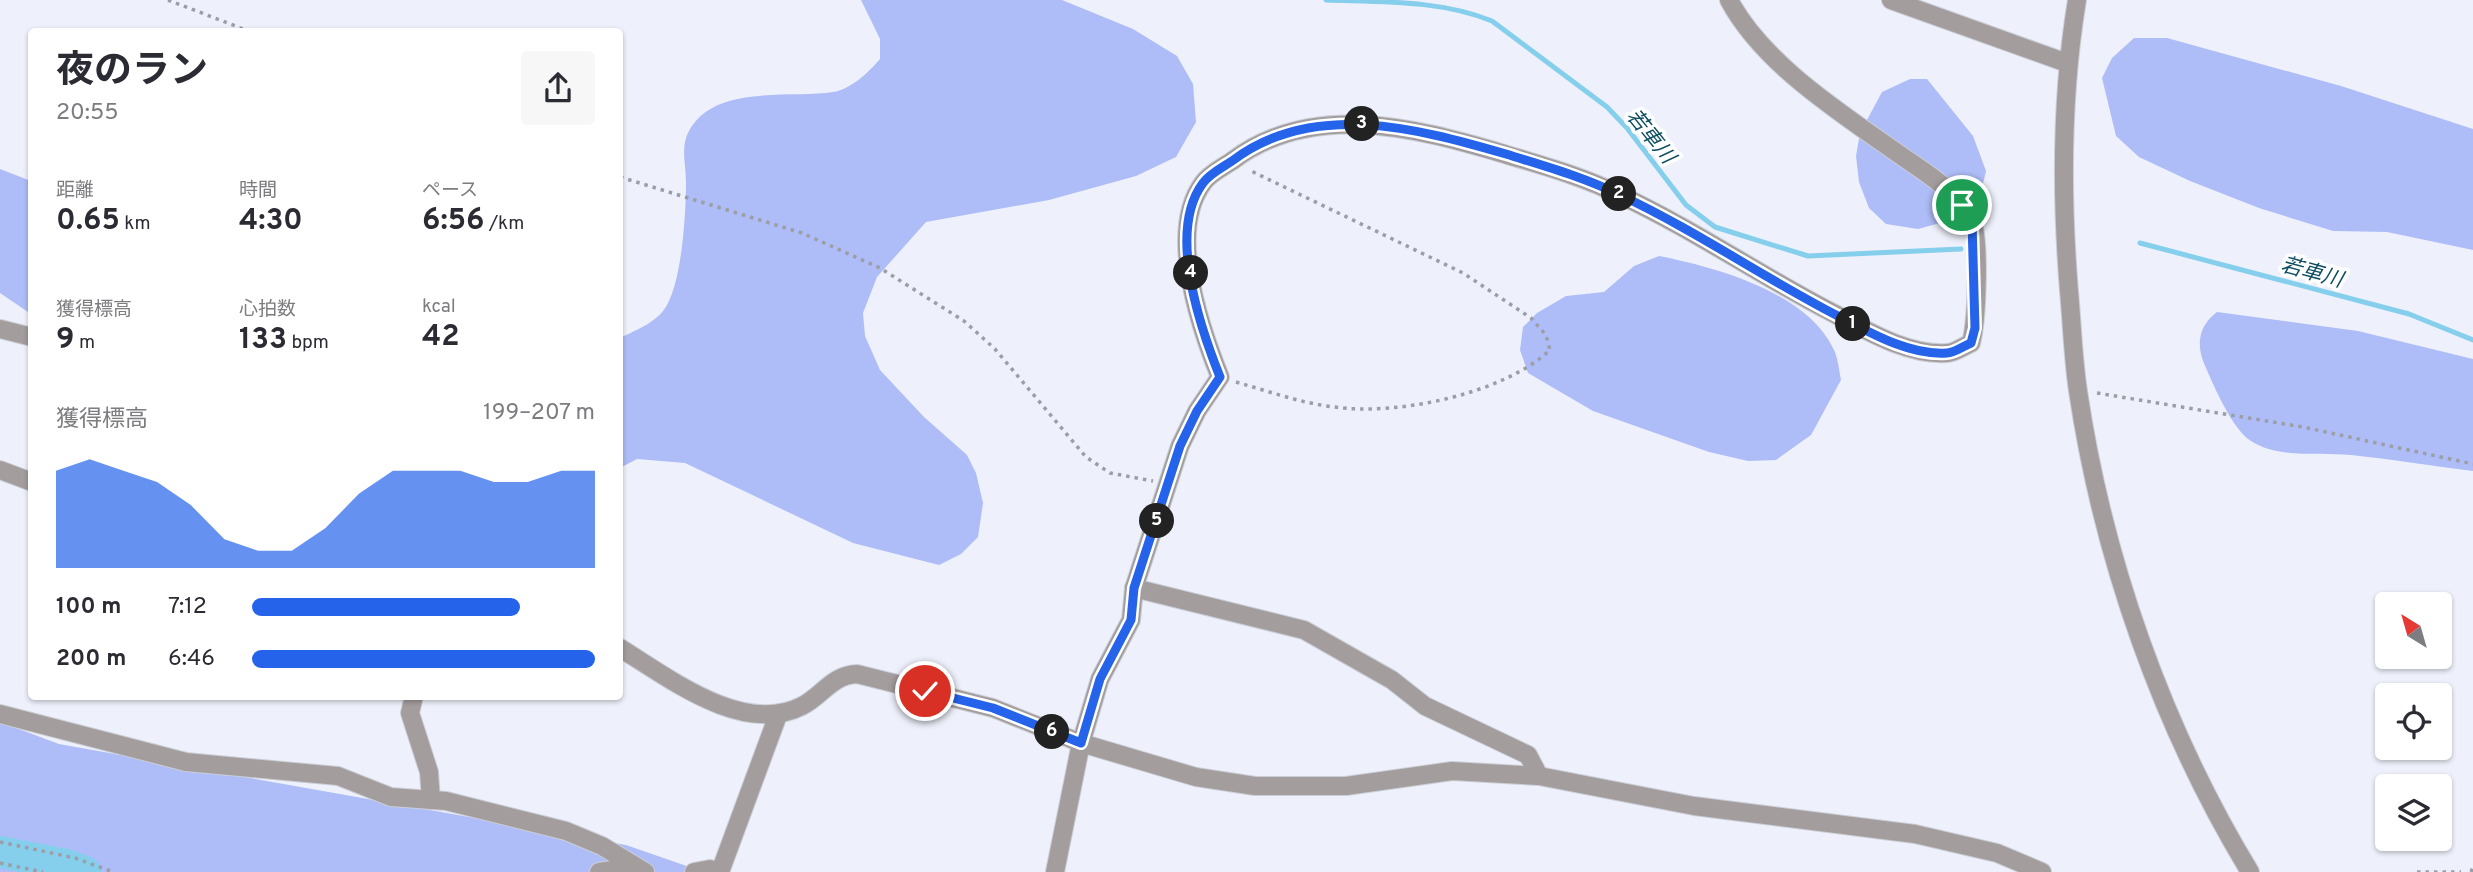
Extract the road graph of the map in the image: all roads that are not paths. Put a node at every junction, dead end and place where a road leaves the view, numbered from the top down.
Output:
1 (1729, 0) edge
2 (1891, 0) edge
3 (2077, 0) edge
4 (2067, 63) junction
5 (0, 329) edge
6 (28, 336) edge
7 (0, 470) edge
8 (28, 480) edge
9 (1134, 588) junction
10 (623, 650) edge
11 (413, 700) edge
12 (0, 715) edge
13 (778, 715) junction
14 (1081, 743) junction
15 (1539, 776) junction
16 (431, 800) junction
17 (639, 870) edge
18 (598, 872) edge
19 (694, 872) edge
20 (719, 872) edge
21 (1055, 872) edge
22 (2042, 872) edge
23 (2250, 872) edge

1 - 9 street
2 - 4 street
3 - 4 street
4 - 23 street
5 - 6 street
7 - 8 street
9 - 14 street
9 - 15 street
10 - 13 street
11 - 16 street
12 - 16 street
13 - 14 street
13 - 20 street
14 - 15 street
14 - 21 street
15 - 22 street
16 - 17 street
17 - 18 street
19 - 20 street

